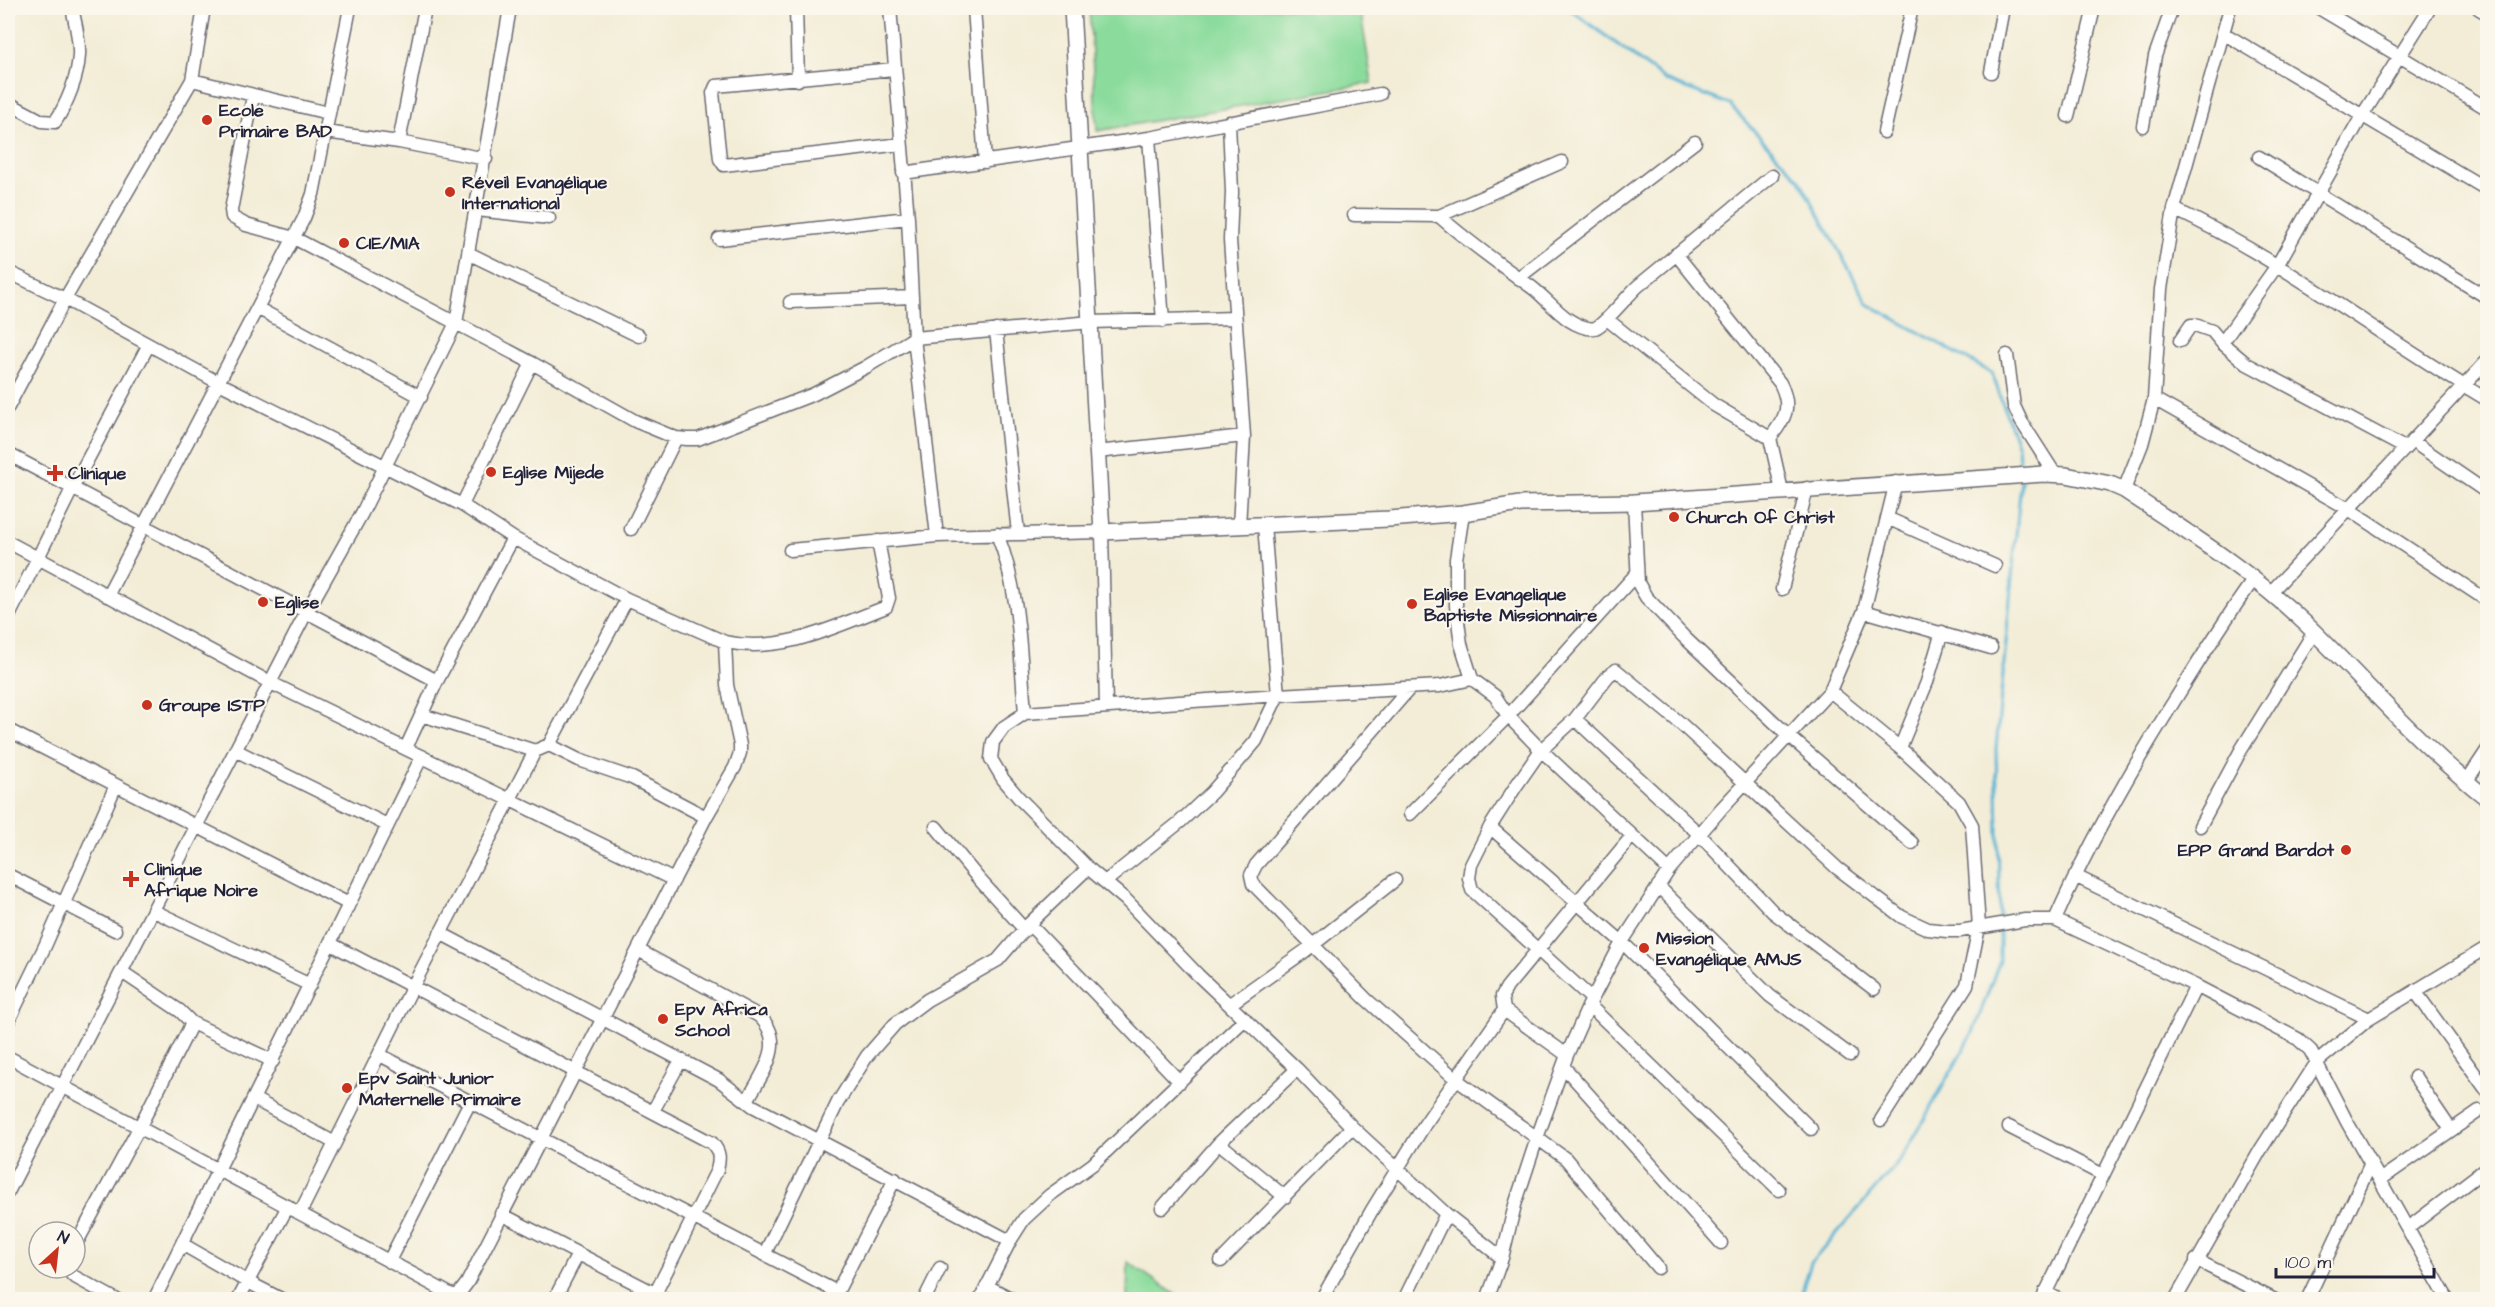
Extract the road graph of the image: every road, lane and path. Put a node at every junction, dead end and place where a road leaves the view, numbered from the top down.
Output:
1 (72, 8) edge
2 (204, 8) edge
3 (350, 8) edge
4 (425, 8) edge
5 (510, 8) edge
6 (796, 8) edge
7 (890, 8) edge
8 (974, 8) edge
9 (1072, 8) edge
10 (1912, 8) edge
11 (2003, 8) edge
12 (2094, 8) edge
13 (2172, 8) edge
14 (2230, 8) edge
15 (2319, 8) edge
16 (2430, 8) edge
17 (2478, 8) edge
18 (2487, 14) edge
19 (2223, 33) junction
20 (2400, 56) junction
21 (894, 69) junction
22 (1990, 72) dead end
23 (192, 80) junction
24 (798, 80) junction
25 (1380, 94) dead end
26 (253, 96) junction
27 (8, 103) edge
28 (2487, 109) edge
29 (328, 113) junction
30 (2068, 116) dead end
31 (2362, 116) junction
32 (1229, 122) junction
33 (2143, 126) dead end
34 (325, 132) junction
35 (1884, 132) dead end
36 (1149, 138) junction
37 (399, 142) junction
38 (1695, 142) dead end
39 (901, 144) junction
40 (1078, 150) junction
41 (2259, 157) dead end
42 (486, 159) junction
43 (985, 162) junction
44 (1562, 162) dead end
45 (903, 173) junction
46 (1772, 176) dead end
47 (2487, 190) edge
48 (2318, 192) junction
49 (2174, 208) junction
50 (477, 210) junction
51 (1354, 215) dead end
52 (1439, 216) junction
53 (549, 218) dead end
54 (908, 218) junction
55 (294, 238) junction
56 (720, 239) dead end
57 (470, 254) junction
58 (1676, 254) junction
59 (2278, 264) junction
60 (8, 272) edge
61 (1518, 278) junction
62 (912, 297) junction
63 (2487, 298) edge
64 (65, 299) junction
65 (790, 302) dead end
66 (259, 309) junction
67 (1235, 318) junction
68 (1608, 320) junction
69 (1163, 321) junction
70 (1091, 322) junction
71 (456, 323) junction
72 (996, 330) junction
73 (639, 336) dead end
74 (914, 338) junction
75 (2180, 341) dead end
76 (2222, 343) junction
77 (148, 346) junction
78 (2007, 355) dead end
79 (2487, 360) edge
80 (532, 363) junction
81 (219, 383) junction
82 (2463, 386) junction
83 (421, 397) junction
84 (2154, 399) junction
85 (2487, 400) edge
86 (8, 407) edge
87 (1244, 436) junction
88 (676, 438) junction
89 (1770, 438) junction
90 (2409, 445) junction
91 (1097, 452) junction
92 (8, 454) edge
93 (385, 467) junction
94 (2055, 474) junction
95 (1896, 482) junction
96 (1807, 488) junction
97 (72, 489) junction
98 (2124, 490) junction
99 (1782, 491) junction
100 (2487, 493) edge
101 (1634, 502) junction
102 (462, 505) junction
103 (2347, 508) junction
104 (1463, 513) junction
105 (1887, 518) junction
106 (1264, 525) junction
107 (143, 526) junction
108 (1239, 527) junction
109 (631, 529) dead end
110 (1102, 532) junction
111 (1018, 533) junction
112 (997, 534) junction
113 (937, 536) junction
114 (513, 538) junction
115 (878, 541) junction
116 (8, 542) edge
117 (790, 550) dead end
118 (37, 558) junction
119 (1995, 566) dead end
120 (1637, 573) junction
121 (2254, 579) junction
122 (1782, 589) dead end
123 (2271, 592) junction
124 (108, 596) junction
125 (627, 599) junction
126 (2487, 601) edge
127 (1864, 611) junction
128 (306, 613) junction
129 (8, 618) edge
130 (2314, 632) junction
131 (1942, 633) junction
132 (725, 642) junction
133 (1991, 648) dead end
134 (1472, 679) junction
135 (437, 681) junction
136 (271, 683) junction
137 (1410, 688) junction
138 (1830, 691) junction
139 (1278, 695) junction
140 (1106, 706) junction
141 (1025, 713) junction
142 (422, 715) junction
143 (1508, 716) junction
144 (1575, 719) junction
145 (8, 730) edge
146 (1790, 737) junction
147 (549, 745) junction
148 (406, 748) junction
149 (1900, 748) junction
150 (2487, 749) edge
151 (235, 750) junction
152 (1541, 750) junction
153 (535, 751) junction
154 (422, 756) junction
155 (1746, 782) junction
156 (2466, 782) junction
157 (116, 785) junction
158 (2487, 798) edge
159 (509, 800) junction
160 (1410, 814) dead end
161 (705, 817) junction
162 (387, 825) junction
163 (197, 826) junction
164 (936, 826) dead end
165 (2200, 826) dead end
166 (1490, 827) junction
167 (1699, 834) junction
168 (1632, 836) junction
169 (1912, 843) dead end
170 (1088, 868) junction
171 (1669, 870) junction
172 (8, 875) edge
173 (2075, 876) junction
174 (674, 880) junction
175 (1395, 880) dead end
176 (1106, 882) junction
177 (1658, 886) junction
178 (1578, 903) junction
179 (63, 904) junction
180 (350, 904) junction
181 (154, 911) junction
182 (2055, 920) junction
183 (1027, 927) junction
184 (1979, 927) junction
185 (115, 930) dead end
186 (440, 933) junction
187 (1622, 942) junction
188 (331, 944) junction
189 (1313, 944) junction
190 (638, 950) junction
191 (1538, 950) junction
192 (2486, 952) edge
193 (122, 972) junction
194 (310, 986) junction
195 (413, 986) junction
196 (2196, 986) junction
197 (1874, 989) dead end
198 (2415, 991) junction
199 (1590, 1002) junction
200 (1230, 1004) junction
201 (1504, 1010) junction
202 (603, 1018) junction
203 (1245, 1019) junction
204 (2369, 1019) junction
205 (8, 1022) edge
206 (192, 1023) junction
207 (1850, 1054) dead end
208 (380, 1055) junction
209 (8, 1057) edge
210 (681, 1060) junction
211 (273, 1061) junction
212 (1565, 1061) junction
213 (2316, 1062) junction
214 (1297, 1070) junction
215 (575, 1073) junction
216 (2415, 1077) dead end
217 (1457, 1080) junction
218 (1180, 1082) junction
219 (63, 1085) junction
220 (2487, 1092) edge
221 (254, 1099) junction
222 (747, 1101) junction
223 (470, 1102) junction
224 (653, 1111) junction
225 (2479, 1111) dead end
226 (1881, 1120) dead end
227 (140, 1126) junction
228 (1352, 1127) junction
229 (2009, 1127) dead end
230 (1812, 1129) dead end
231 (2451, 1130) junction
232 (1537, 1138) junction
233 (539, 1139) junction
234 (819, 1141) junction
235 (335, 1143) junction
236 (1219, 1143) junction
237 (2371, 1162) junction
238 (2487, 1167) edge
239 (1397, 1168) junction
240 (220, 1169) junction
241 (2103, 1175) junction
242 (895, 1179) junction
243 (2381, 1179) junction
244 (1779, 1190) dead end
245 (8, 1192) edge
246 (1285, 1197) junction
247 (288, 1206) junction
248 (1162, 1208) dead end
249 (300, 1213) junction
250 (501, 1214) junction
251 (1446, 1214) junction
252 (693, 1218) junction
253 (87, 1224) edge
254 (2408, 1228) junction
255 (1010, 1241) junction
256 (1721, 1243) dead end
257 (182, 1244) junction
258 (765, 1253) junction
259 (578, 1254) junction
260 (1502, 1258) junction
261 (2196, 1260) junction
262 (389, 1261) junction
263 (1221, 1261) dead end
264 (940, 1268) dead end
265 (1658, 1268) dead end
266 (81, 1280) edge
267 (248, 1282) junction
268 (987, 1286) junction
269 (653, 1296) edge
270 (835, 1296) edge
271 (2044, 1296) edge
272 (457, 1297) edge
273 (117, 1299) edge
274 (154, 1299) edge
275 (238, 1299) edge
276 (284, 1299) edge
277 (554, 1299) edge
278 (668, 1299) edge
279 (924, 1299) edge
280 (980, 1299) edge
281 (1014, 1299) edge
282 (1321, 1299) edge
283 (1404, 1299) edge
284 (1487, 1299) edge
285 (2060, 1299) edge
286 (2175, 1299) edge
287 (2275, 1299) edge
288 (2307, 1299) edge
289 (2448, 1299) edge

1 - 27 street
2 - 23 street
3 - 29 street
4 - 37 street
5 - 42 street
6 - 24 street
7 - 21 street
8 - 43 street
9 - 40 street
10 - 35 street
11 - 22 street
12 - 30 street
13 - 33 street
14 - 19 street
15 - 20 street
16 - 20 street
17 - 18 street
19 - 31 street
19 - 49 street
20 - 28 street
20 - 31 street
21 - 24 street
21 - 39 street
23 - 26 street
23 - 64 street
24 - 39 street
25 - 32 street
26 - 29 street
26 - 55 street
29 - 34 street
31 - 47 street
31 - 48 street
32 - 36 street
32 - 67 street
34 - 37 street
34 - 55 street
36 - 40 street
36 - 69 street
37 - 42 street
38 - 61 street
39 - 45 street
40 - 43 street
40 - 70 street
41 - 48 street
42 - 50 street
43 - 45 street
44 - 52 street
45 - 54 street
46 - 58 street
48 - 59 street
48 - 63 street
49 - 59 street
49 - 84 street
50 - 53 street
50 - 57 street
51 - 52 street
52 - 61 street
54 - 56 street
54 - 62 street
55 - 66 street
55 - 71 street
57 - 71 street
57 - 73 street
58 - 68 street
58 - 89 street
59 - 76 street
59 - 82 street
60 - 64 street
61 - 68 street
62 - 65 street
62 - 74 street
64 - 77 street
64 - 86 street
66 - 81 street
66 - 83 street
67 - 69 street
67 - 87 street
68 - 89 street
69 - 70 street
70 - 72 street
70 - 91 street
71 - 80 street
71 - 83 street
72 - 74 street
72 - 111 street
74 - 88 street
74 - 113 street
75 - 76 street
76 - 90 street
77 - 81 street
77 - 97 street
78 - 94 street
79 - 82 street
80 - 88 street
80 - 102 street
81 - 93 street
81 - 107 street
82 - 85 street
82 - 90 street
83 - 93 street
84 - 98 street
84 - 103 street
87 - 91 street
87 - 108 street
88 - 109 street
89 - 99 street
90 - 100 street
90 - 103 street
91 - 110 street
92 - 97 street
93 - 102 street
93 - 128 street
94 - 95 street
94 - 98 street
95 - 96 street
95 - 105 street
96 - 99 street
96 - 122 street
97 - 107 street
97 - 118 street
98 - 121 street
99 - 101 street
101 - 104 street
101 - 120 street
102 - 114 street
103 - 123 street
103 - 126 street
104 - 106 street
104 - 134 street
105 - 119 street
105 - 127 street
106 - 108 street
106 - 139 street
107 - 124 street
107 - 128 street
108 - 110 street
110 - 111 street
110 - 140 street
111 - 112 street
112 - 113 street
112 - 141 street
113 - 115 street
114 - 125 street
114 - 135 street
115 - 117 street
115 - 132 street
116 - 118 street
118 - 124 street
118 - 129 street
120 - 143 street
120 - 146 street
121 - 123 street
121 - 173 street
123 - 130 street
124 - 136 street
125 - 132 street
125 - 147 street
127 - 131 street
127 - 138 street
128 - 135 street
128 - 136 street
130 - 156 street
130 - 165 street
131 - 133 street
131 - 149 street
132 - 161 street
134 - 137 street
134 - 143 street
135 - 142 street
136 - 148 street
136 - 151 street
137 - 139 street
137 - 189 street
138 - 146 street
138 - 149 street
139 - 140 street
139 - 176 street
140 - 141 street
141 - 170 street
142 - 148 street
142 - 153 street
143 - 152 street
143 - 160 street
144 - 152 street
144 - 155 street
144 - 167 street
145 - 157 street
146 - 155 street
146 - 169 street
147 - 153 street
147 - 161 street
148 - 154 street
149 - 184 street
150 - 156 street
151 - 162 street
151 - 163 street
152 - 166 street
152 - 168 street
153 - 159 street
154 - 159 street
154 - 162 street
155 - 167 street
155 - 184 street
156 - 158 street
157 - 163 street
157 - 179 street
159 - 174 street
159 - 186 street
161 - 174 street
162 - 180 street
163 - 180 street
163 - 181 street
164 - 183 street
166 - 178 street
166 - 191 street
167 - 171 street
167 - 197 street
168 - 171 street
168 - 178 street
170 - 176 street
170 - 183 street
171 - 177 street
172 - 179 street
173 - 182 street
173 - 204 street
174 - 190 street
175 - 189 street
176 - 200 street
177 - 187 street
177 - 207 street
178 - 187 street
178 - 191 street
179 - 185 street
179 - 205 street
180 - 188 street
181 - 193 street
181 - 194 street
182 - 184 street
182 - 196 street
183 - 218 street
183 - 234 street
184 - 226 street
186 - 195 street
186 - 202 street
187 - 199 street
187 - 230 street
188 - 194 street
188 - 195 street
189 - 200 street
189 - 217 street
190 - 202 street
190 - 222 street
191 - 199 street
191 - 201 street
192 - 198 street
193 - 206 street
193 - 219 street
194 - 211 street
195 - 208 street
195 - 215 street
196 - 213 street
196 - 241 street
198 - 204 street
198 - 220 street
199 - 212 street
199 - 244 street
200 - 203 street
201 - 212 street
201 - 217 street
202 - 210 street
202 - 215 street
203 - 214 street
203 - 218 street
204 - 213 street
206 - 211 street
206 - 227 street
208 - 223 street
208 - 235 street
209 - 219 street
210 - 222 street
210 - 224 street
211 - 221 street
212 - 232 street
212 - 256 street
213 - 237 street
213 - 261 street
214 - 228 street
214 - 236 street
215 - 224 street
215 - 233 street
216 - 231 street
217 - 232 street
217 - 239 street
218 - 255 street
219 - 227 street
219 - 245 street
221 - 235 street
221 - 240 street
222 - 234 street
223 - 233 street
223 - 262 street
224 - 252 street
225 - 231 street
227 - 240 street
227 - 253 street
228 - 239 street
228 - 246 street
229 - 241 street
231 - 243 street
232 - 260 street
232 - 265 street
233 - 250 street
233 - 252 street
234 - 242 street
234 - 258 street
235 - 249 street
236 - 246 street
236 - 248 street
237 - 243 street
237 - 288 street
238 - 254 street
239 - 251 street
239 - 282 street
240 - 247 street
240 - 257 street
241 - 271 street
242 - 255 street
242 - 270 street
243 - 254 street
246 - 263 street
247 - 249 street
247 - 267 street
249 - 262 street
250 - 259 street
250 - 272 street
251 - 260 street
251 - 283 street
252 - 258 street
252 - 269 street
254 - 289 street
255 - 268 street
257 - 267 street
257 - 274 street
258 - 270 street
259 - 269 street
259 - 277 street
260 - 284 street
261 - 286 street
261 - 287 street
262 - 272 street
264 - 279 street
266 - 273 street
267 - 275 street
267 - 276 street
268 - 280 street
268 - 281 street
269 - 278 street
271 - 285 street

